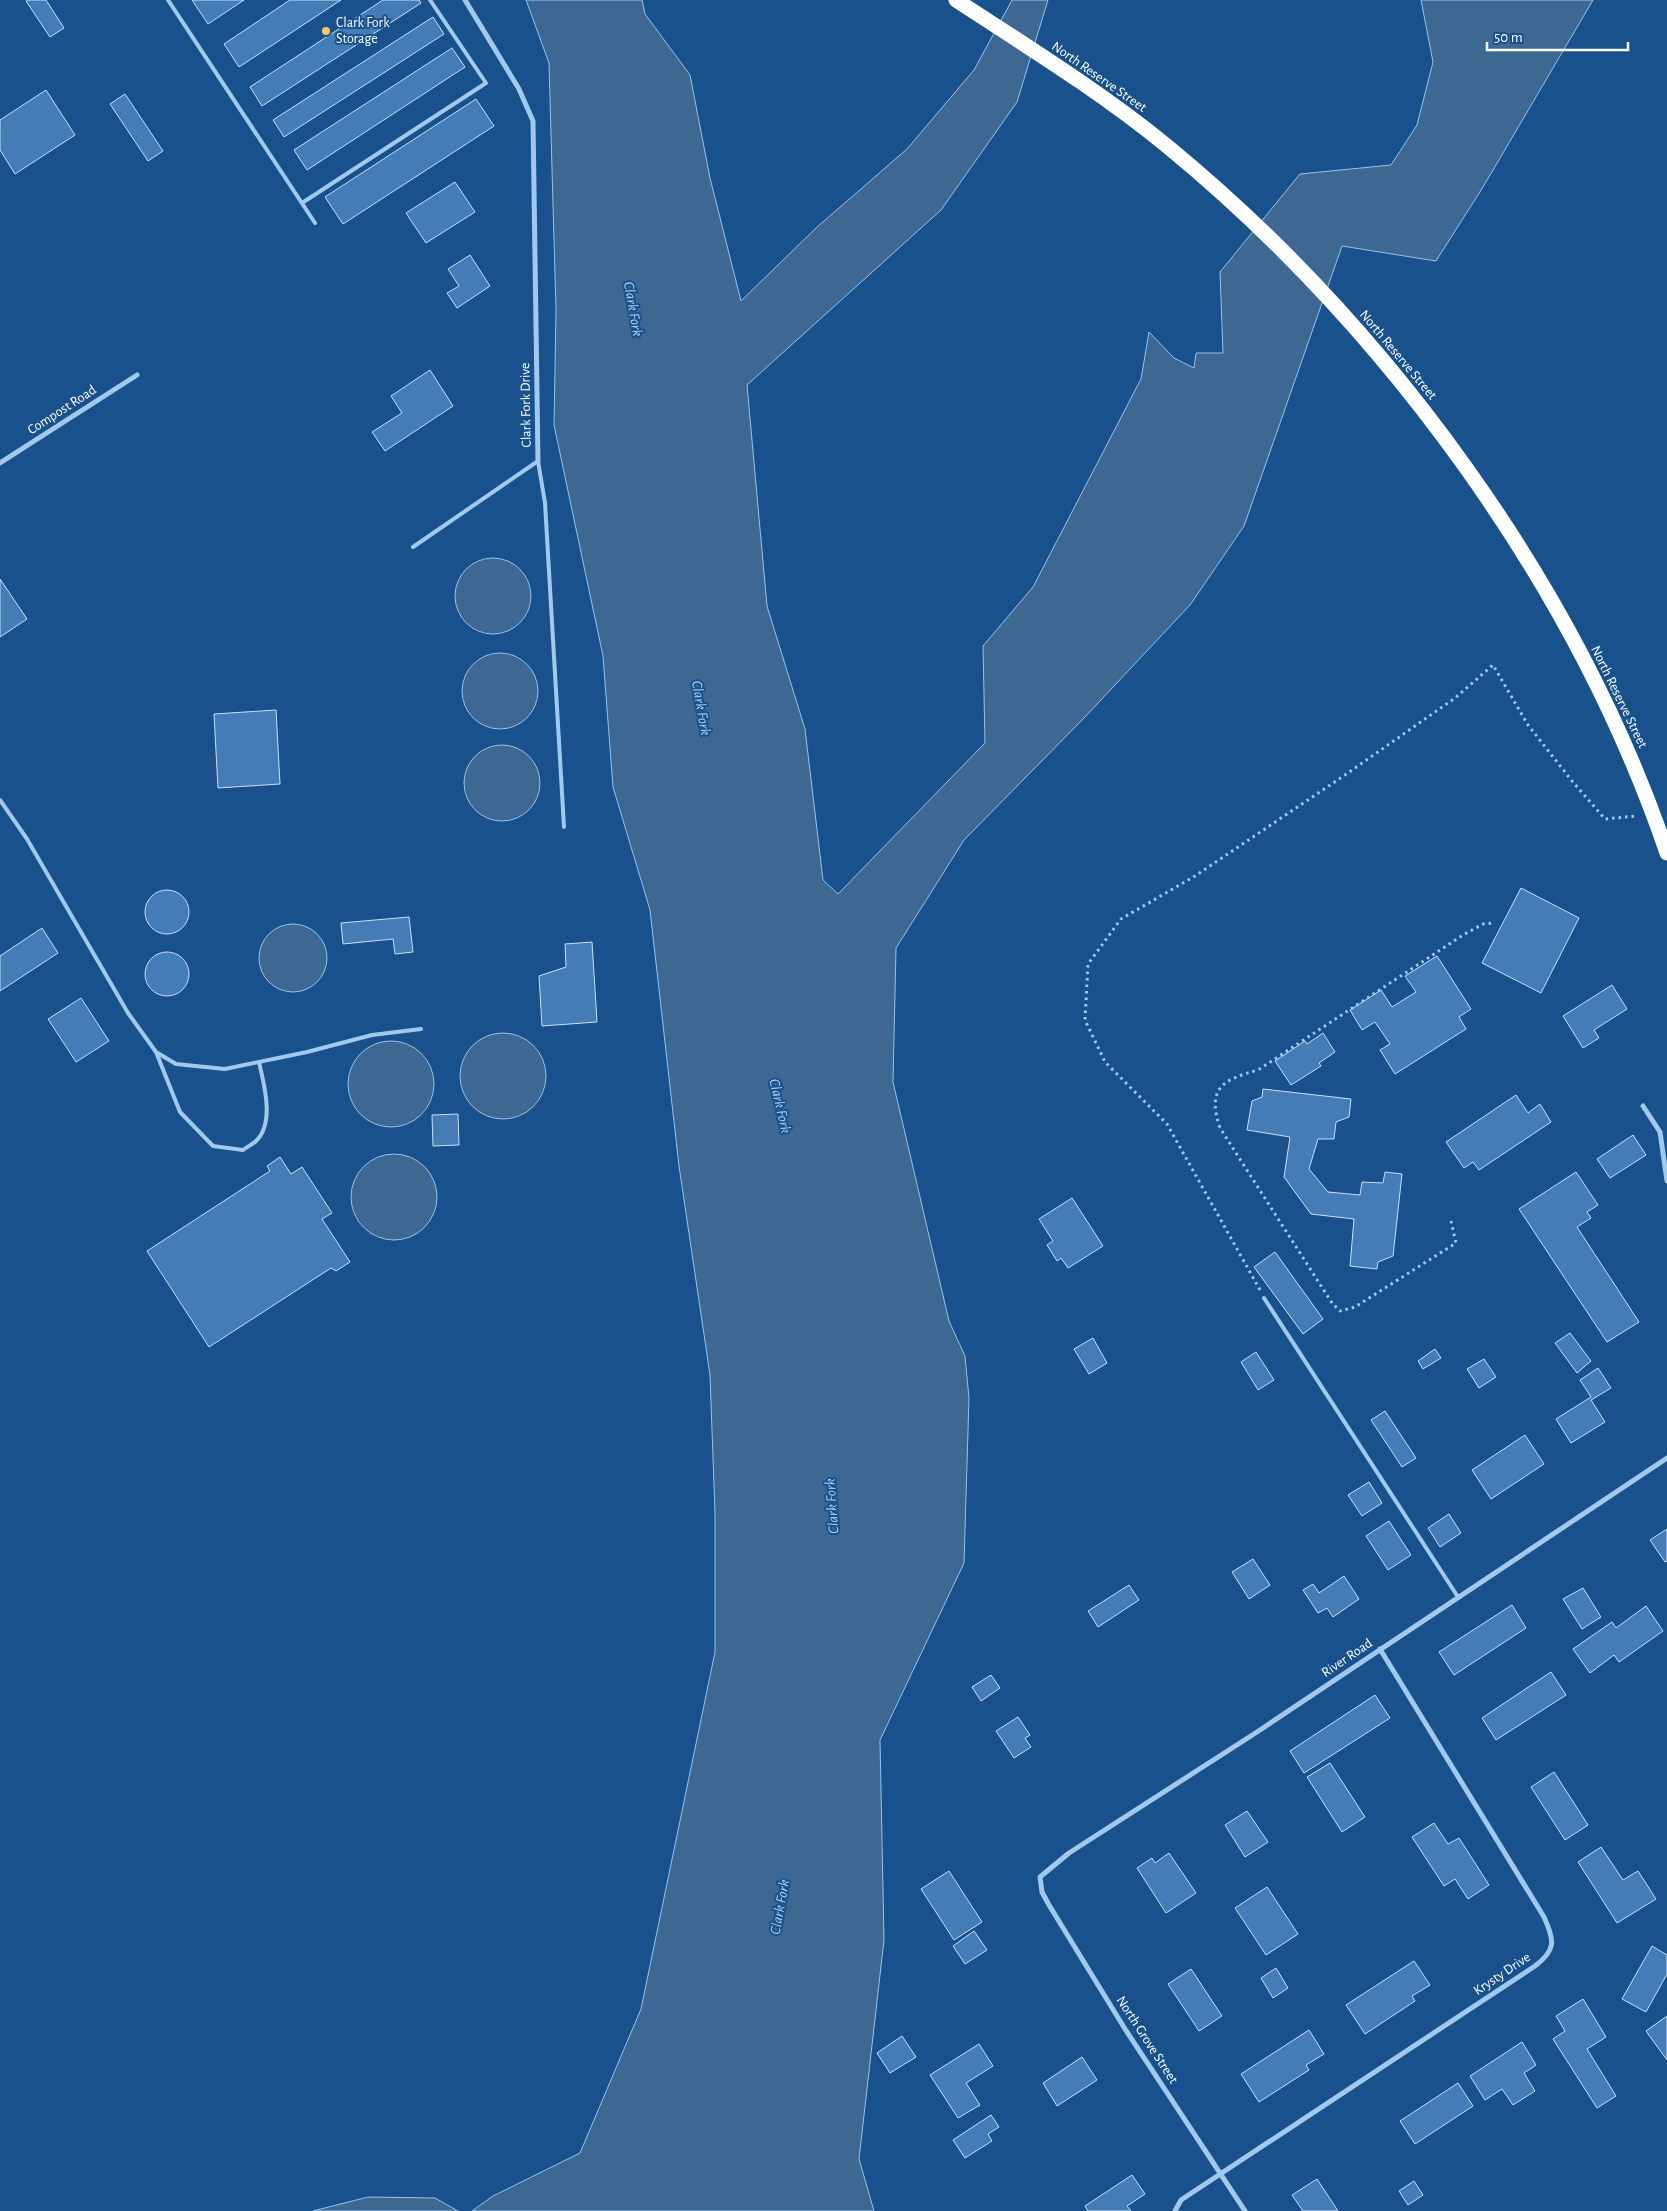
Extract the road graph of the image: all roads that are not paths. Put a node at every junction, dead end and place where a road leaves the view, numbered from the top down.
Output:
1 (168, 0) edge
2 (430, 0) edge
3 (465, 0) edge
4 (956, 0) edge
5 (302, 203) junction
6 (315, 223) dead end
7 (136, 375) dead end
8 (538, 461) junction
9 (0, 463) edge
10 (413, 547) dead end
11 (0, 800) edge
12 (564, 827) dead end
13 (1667, 853) edge
14 (421, 1030) dead end
15 (156, 1052) junction
16 (260, 1062) junction
17 (1643, 1106) dead end
18 (1667, 1181) edge
19 (1264, 1298) road end
20 (1667, 1458) edge
21 (1458, 1597) junction
22 (1380, 1649) junction
23 (1040, 1877) joint
24 (1222, 2174) junction
25 (1175, 2211) edge
26 (1245, 2211) edge

1 - 5 lane
2 - 5 lane
3 - 8 street, Clark Fork Drive
4 - 13 highway, North Reserve Street
5 - 6 lane
7 - 9 street, Compost Road
8 - 10 lane
8 - 12 lane, Clark Fork Drive
11 - 15 lane
14 - 16 lane
15 - 16 lane
15 - 16 lane
17 - 18 street
19 - 21 lane
20 - 21 street, River Road
21 - 22 street, River Road
22 - 23 street, River Road
22 - 24 street, Krysty Drive
23 - 24 street, North Grove Street
24 - 25 street, Krysty Drive
24 - 26 street, North Grove Street

